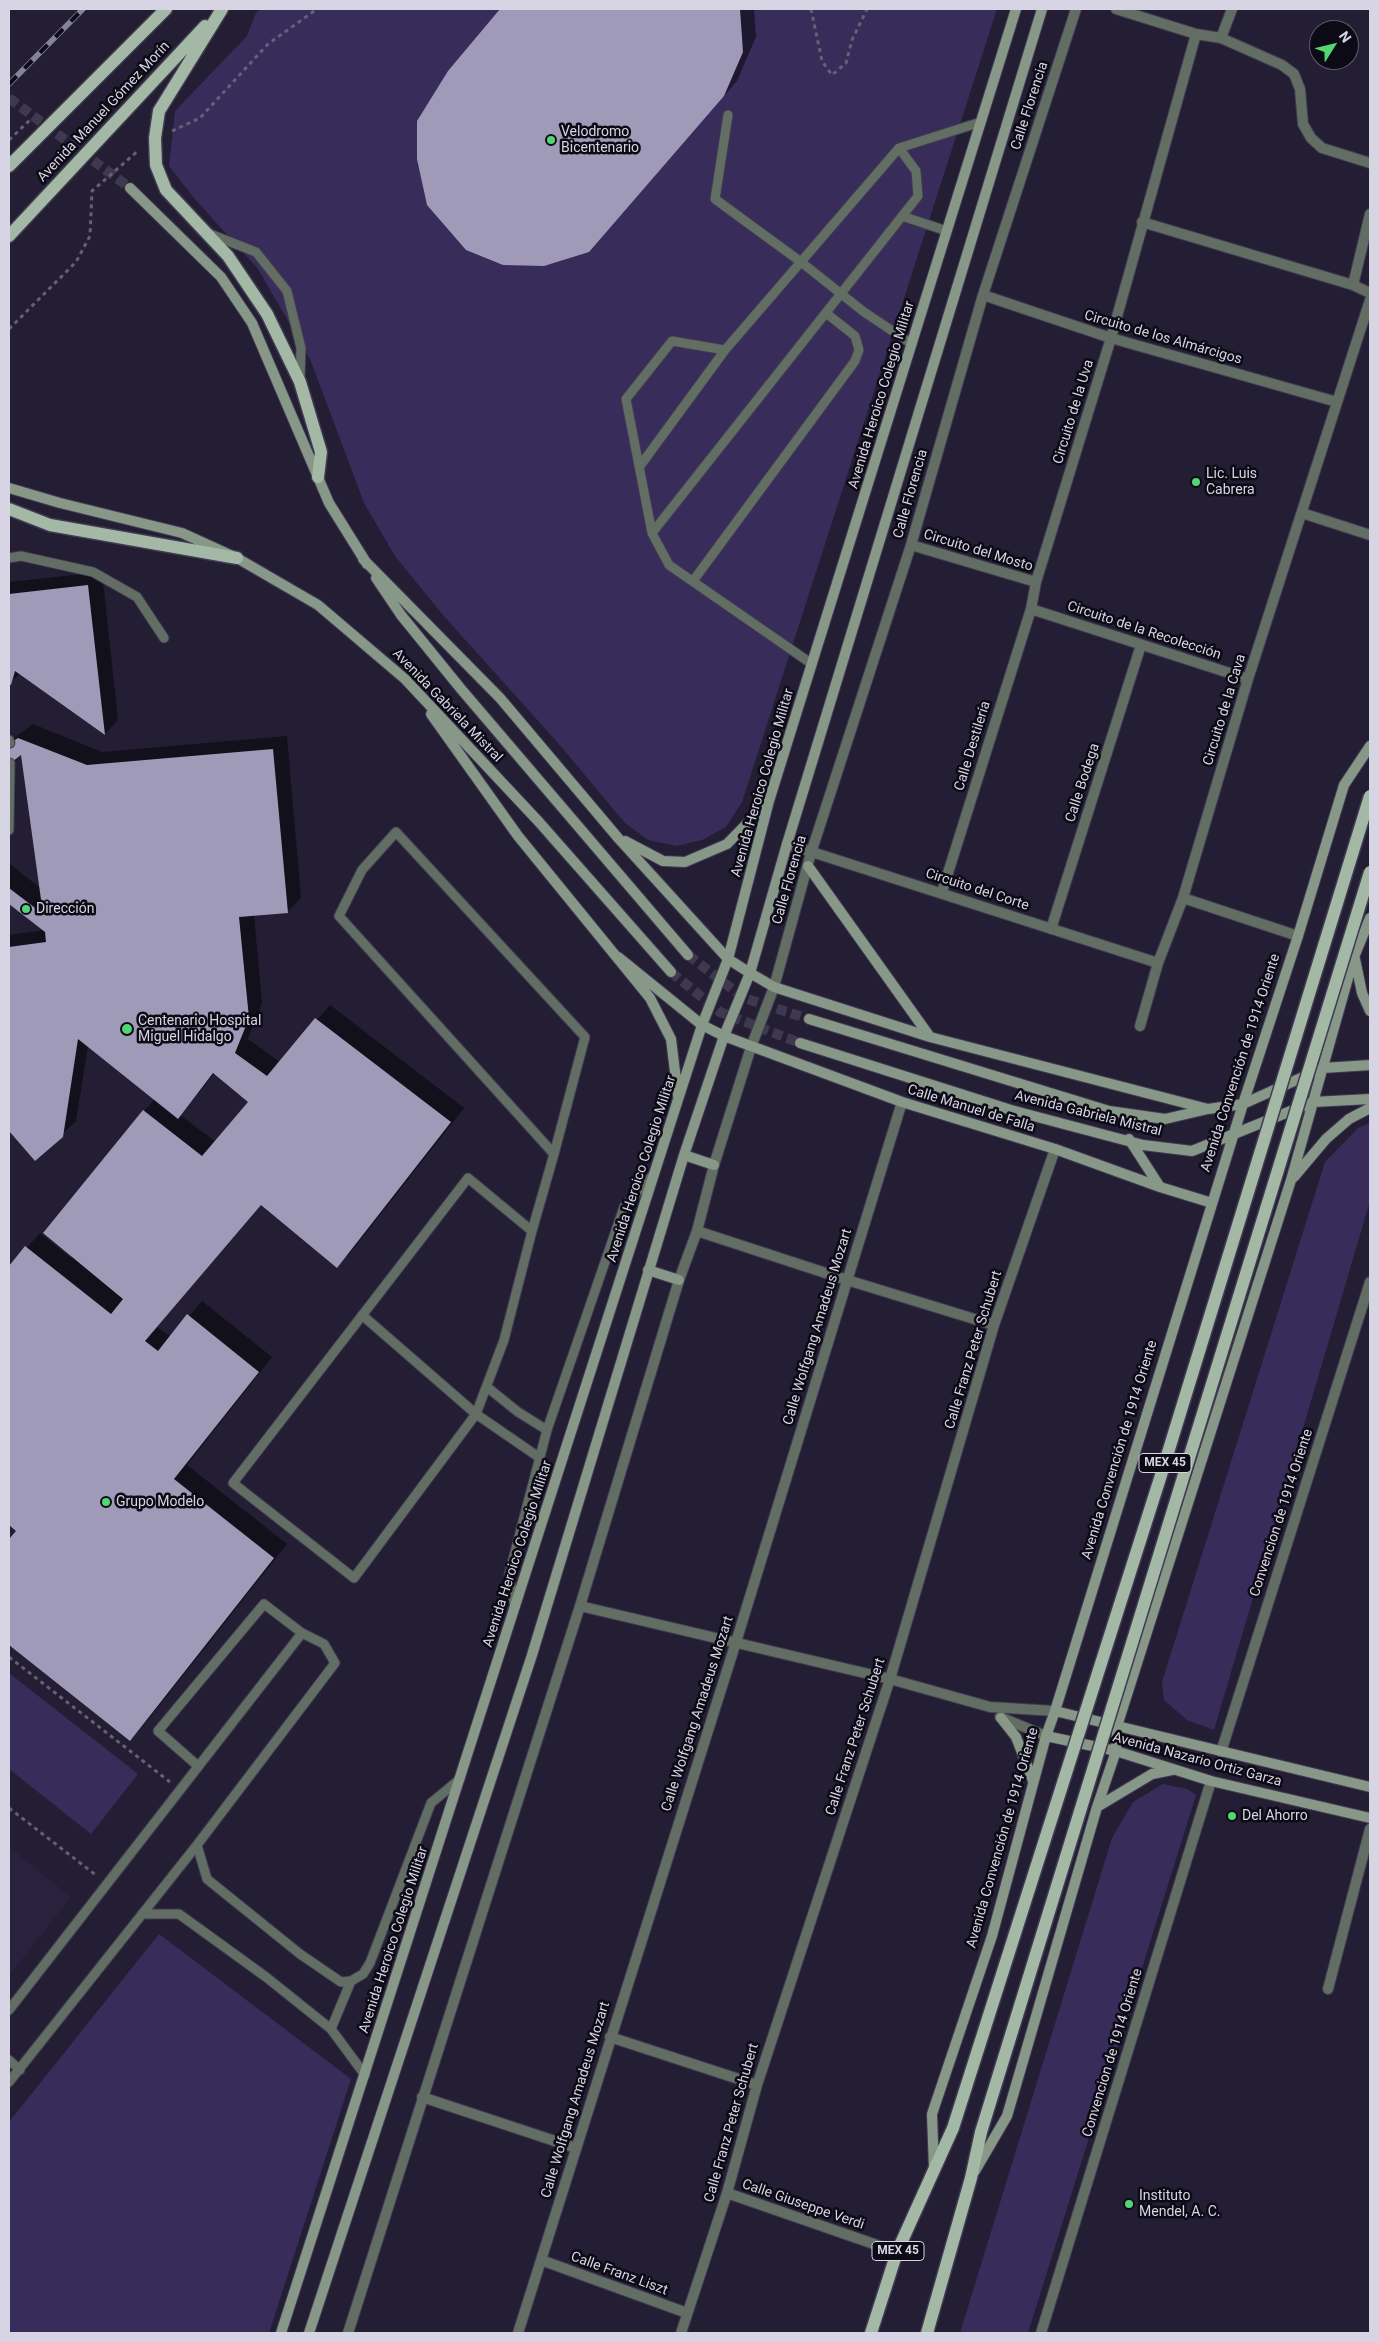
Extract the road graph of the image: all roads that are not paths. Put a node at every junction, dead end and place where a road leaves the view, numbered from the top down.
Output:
1 (166, 9) edge
2 (222, 9) edge
3 (1016, 9) edge
4 (1042, 9) edge
5 (1076, 9) edge
6 (1116, 9) edge
7 (1232, 9) edge
8 (1196, 34) junction
9 (1221, 38) junction
10 (728, 115) dead end
11 (981, 122) junction
12 (899, 148) junction
13 (1370, 163) edge
14 (9, 166) edge
15 (130, 188) tunnel mouth
16 (1370, 214) edge
17 (902, 216) junction
18 (1142, 222) junction
19 (948, 231) junction
20 (205, 232) junction
21 (1368, 233) edge
22 (9, 236) edge
23 (801, 262) junction
24 (1353, 284) junction
25 (1370, 292) edge
26 (840, 294) junction
27 (983, 295) junction
28 (1370, 300) edge
29 (826, 313) junction
30 (1112, 338) junction
31 (912, 344) junction
32 (725, 350) junction
33 (300, 382) junction
34 (1337, 402) junction
35 (640, 466) junction
36 (318, 477) junction
37 (9, 488) edge
38 (9, 509) edge
39 (1302, 514) junction
40 (652, 533) junction
41 (1370, 535) edge
42 (911, 545) junction
43 (9, 558) edge
44 (237, 558) junction
45 (363, 558) junction
46 (693, 581) junction
47 (1036, 582) junction
48 (1031, 609) junction
49 (164, 638) dead end
50 (1141, 645) junction
51 (812, 664) junction
52 (405, 679) junction
53 (1248, 679) junction
54 (1370, 746) edge
55 (10, 763) dead end
56 (1370, 796) edge
57 (769, 801) junction
58 (9, 830) edge
59 (620, 839) junction
60 (787, 844) junction
61 (811, 852) junction
62 (808, 866) junction
63 (1370, 872) edge
64 (942, 892) junction
65 (1183, 898) junction
66 (1370, 918) edge
67 (1051, 929) junction
68 (1298, 936) junction
69 (688, 954) tunnel mouth
70 (618, 957) junction
71 (1354, 957) junction
72 (728, 959) junction
73 (1158, 963) junction
74 (671, 972) tunnel mouth
75 (750, 973) junction
76 (774, 987) junction
77 (1370, 1011) edge
78 (809, 1019) tunnel mouth
79 (702, 1025) junction
80 (1140, 1026) dead end
81 (724, 1036) junction
82 (930, 1037) junction
83 (800, 1042) tunnel mouth
84 (751, 1047) junction
85 (1370, 1065) edge
86 (1323, 1068) junction
87 (1370, 1099) edge
88 (679, 1100) junction
89 (902, 1102) junction
90 (1313, 1102) junction
91 (1243, 1104) junction
92 (1370, 1108) edge
93 (1208, 1109) junction
94 (1233, 1136) junction
95 (1128, 1139) junction
96 (1055, 1149) junction
97 (554, 1154) junction
98 (684, 1155) junction
99 (714, 1165) junction
100 (655, 1172) junction
101 (1291, 1180) junction
102 (1160, 1187) junction
103 (1212, 1203) junction
104 (532, 1231) junction
105 (697, 1231) junction
106 (648, 1270) junction
107 (679, 1280) junction
108 (847, 1280) junction
109 (1370, 1282) edge
110 (362, 1315) junction
111 (994, 1325) junction
112 (487, 1387) junction
113 (476, 1414) junction
114 (547, 1430) junction
115 (540, 1458) junction
116 (580, 1606) junction
117 (515, 1608) junction
118 (302, 1633) junction
119 (736, 1642) junction
120 (890, 1679) junction
121 (990, 1707) junction
122 (1055, 1710) junction
123 (1001, 1718) junction
124 (1117, 1726) junction
125 (1046, 1736) junction
126 (1116, 1751) junction
127 (1221, 1752) junction
128 (198, 1766) junction
129 (1174, 1769) junction
130 (460, 1779) junction
131 (1034, 1781) junction
132 (1211, 1781) junction
133 (1370, 1787) edge
134 (1097, 1807) junction
135 (1370, 1818) edge
136 (1370, 1829) edge
137 (197, 1845) junction
138 (142, 1914) junction
139 (351, 1981) junction
140 (1328, 1989) dead end
141 (9, 2010) edge
142 (331, 2029) junction
143 (610, 2037) junction
144 (9, 2060) edge
145 (20, 2070) junction
146 (365, 2075) junction
147 (9, 2082) edge
148 (757, 2085) junction
149 (422, 2097) junction
150 (576, 2148) junction
151 (934, 2172) junction
152 (971, 2178) junction
153 (727, 2193) junction
154 (897, 2252) junction
155 (541, 2260) junction
156 (687, 2313) junction
157 (281, 2333) edge
158 (309, 2333) edge
159 (348, 2333) edge
160 (518, 2333) edge
161 (680, 2333) edge
162 (871, 2333) edge
163 (927, 2333) edge
164 (1041, 2333) edge

1 - 14 main road, Avenida Manuel Gómez Morín
2 - 20 main road
2 - 22 main road, Avenida Manuel Gómez Morín
3 - 11 street, Avenida Heroico Colegio Militar
4 - 60 street
5 - 27 street, Calle Florencia
6 - 8 street
7 - 9 street
8 - 9 street
8 - 18 street, Circuito de la Uva
9 - 13 street
10 - 23 lane
11 - 12 lane
11 - 19 street, Avenida Heroico Colegio Militar
12 - 17 lane
12 - 23 lane
15 - 36 street, Avenida Gabriela Mistral
16 - 21 street
17 - 19 lane
17 - 26 lane
18 - 24 street
18 - 30 street, Circuito de la Uva
19 - 31 street, Avenida Heroico Colegio Militar
20 - 33 main road
20 - 33 lane
21 - 24 street
23 - 26 lane
23 - 32 lane
24 - 25 street
26 - 29 lane
26 - 31 lane
27 - 30 street, Circuito de los Almárcigos
27 - 42 street, Calle Florencia
28 - 34 street
29 - 40 lane
29 - 46 lane
30 - 34 street, Circuito de los Almárcigos
30 - 47 street, Circuito de la Uva
31 - 51 street, Avenida Heroico Colegio Militar
32 - 35 lane
32 - 35 lane
33 - 36 main road
34 - 39 street, Circuito de la Cava
35 - 40 lane
36 - 45 street, Avenida Gabriela Mistral
37 - 44 street, Avenida Gabriela Mistral
38 - 44 main road
39 - 41 street
39 - 53 street, Circuito de la Cava
40 - 46 lane
42 - 47 street, Circuito del Mosto
42 - 61 street, Calle Florencia
43 - 49 lane
44 - 52 street, Avenida Gabriela Mistral
45 - 59 street, Avenida Gabriela Mistral
45 - 69 street, Avenida Gabriela Mistral
46 - 51 lane
47 - 48 street, Circuito de la Uva
48 - 50 street, Circuito de la Recolección
48 - 64 street, Calle Destilería
50 - 53 street, Circuito de la Recolección
50 - 67 street, Calle Bodega
51 - 57 street, Avenida Heroico Colegio Militar
52 - 70 street
52 - 74 street, Avenida Gabriela Mistral
53 - 65 street, Circuito de la Cava
54 - 68 street, Avenida Convención de 1914 Oriente
55 - 58 lane
56 - 151 main road, Avenida Convención de 1914 Oriente / MEX 45, bridge
57 - 59 street
57 - 72 street, Avenida Heroico Colegio Militar
59 - 72 street, Avenida Gabriela Mistral
60 - 61 street, Circuito del Corte
60 - 75 street
61 - 62 street, Calle Florencia
61 - 64 street, Circuito del Corte
62 - 76 street, Calle Florencia
62 - 82 street
63 - 152 main road, MEX 45, bridge
64 - 67 street, Circuito del Corte
65 - 68 street
65 - 73 street, Circuito de la Cava
66 - 71 street
67 - 73 street, Circuito del Corte
68 - 91 street, Avenida Convención de 1914 Oriente
70 - 79 street, Calle Manuel de Falla
70 - 88 street
71 - 77 street
71 - 86 street
72 - 75 street
72 - 79 street, Avenida Heroico Colegio Militar
73 - 80 street, Circuito de la Cava
75 - 76 street
75 - 81 street
76 - 82 street
76 - 84 street, Calle Florencia
78 - 93 street, Avenida Gabriela Mistral
79 - 81 street, Calle Manuel de Falla
79 - 88 street, Avenida Heroico Colegio Militar
81 - 84 street, Calle Manuel de Falla
81 - 98 street
82 - 93 street
83 - 95 street, Avenida Gabriela Mistral
84 - 89 street, Calle Manuel de Falla
84 - 99 street
85 - 86 street, Avenida Gabriela Mistral
86 - 90 street
86 - 91 street, Avenida Gabriela Mistral
87 - 90 street, Avenida Gabriela Mistral
88 - 100 street, Avenida Heroico Colegio Militar
89 - 96 street, Calle Manuel de Falla
89 - 108 street, Calle Wolfgang Amadeus Mozart
90 - 94 street, Avenida Gabriela Mistral
90 - 101 street
91 - 93 street, Avenida Gabriela Mistral
91 - 94 street, Avenida Convención de 1914 Oriente
92 - 101 street
94 - 95 street, Avenida Gabriela Mistral
94 - 103 street, Avenida Convención de 1914 Oriente
95 - 102 street
96 - 102 street, Calle Manuel de Falla
96 - 111 street, Calle Franz Peter Schubert
97 - 97 lane
97 - 104 lane
98 - 99 street
98 - 106 street
99 - 105 street
100 - 114 lane
100 - 117 street, Avenida Heroico Colegio Militar
101 - 124 street
102 - 103 street, Calle Manuel de Falla
103 - 122 street, Avenida Convención de 1914 Oriente
104 - 110 lane
104 - 112 lane
105 - 107 street
105 - 108 street
106 - 107 street
106 - 158 street
107 - 116 street
108 - 111 street
108 - 119 street, Calle Wolfgang Amadeus Mozart
109 - 127 street, Convencion de 1914 Oriente
110 - 113 lane
110 - 113 lane
111 - 120 street, Calle Franz Peter Schubert
112 - 113 lane
112 - 114 lane
113 - 115 lane
114 - 115 lane
115 - 117 lane
116 - 119 street
116 - 149 street
117 - 130 street, Avenida Heroico Colegio Militar
118 - 128 lane
118 - 128 lane
118 - 137 lane
119 - 120 street
119 - 143 street, Calle Wolfgang Amadeus Mozart
120 - 121 street
120 - 148 street, Calle Franz Peter Schubert
121 - 122 street
121 - 123 street
122 - 124 street, Avenida Nazario Ortiz Garza
122 - 125 street, Avenida Convención de 1914 Oriente
123 - 125 street
123 - 131 street
124 - 126 street
124 - 127 street, Avenida Nazario Ortiz Garza
125 - 126 street, Avenida Nazario Ortiz Garza
125 - 131 street, Avenida Convención de 1914 Oriente
126 - 129 street, Avenida Nazario Ortiz Garza
126 - 134 street
127 - 133 street, Avenida Nazario Ortiz Garza
128 - 141 lane
129 - 132 street, Avenida Nazario Ortiz Garza
129 - 134 street
130 - 139 lane
130 - 146 street, Avenida Heroico Colegio Militar
131 - 151 street, Avenida Convención de 1914 Oriente
132 - 135 street, Avenida Nazario Ortiz Garza
132 - 164 street, Convencion de 1914 Oriente
134 - 152 street
136 - 140 street
137 - 138 lane
137 - 139 lane
138 - 142 lane
138 - 145 lane
139 - 142 lane
142 - 146 lane
143 - 148 street
143 - 150 street, Calle Wolfgang Amadeus Mozart
144 - 145 lane
145 - 147 lane
146 - 157 street, Avenida Heroico Colegio Militar
148 - 153 street, Calle Franz Peter Schubert
149 - 150 street
149 - 159 street
150 - 155 street, Calle Wolfgang Amadeus Mozart
151 - 154 main road, Avenida Convención de 1914 Oriente / MEX 45
152 - 163 main road, MEX 45
153 - 154 street, Calle Giuseppe Verdi
153 - 156 street, Calle Franz Peter Schubert
154 - 162 main road, Avenida Convención de 1914 Oriente / MEX 45
155 - 156 street, Calle Franz Liszt
155 - 160 street, Calle Wolfgang Amadeus Mozart
156 - 161 street, Calle Franz Peter Schubert

